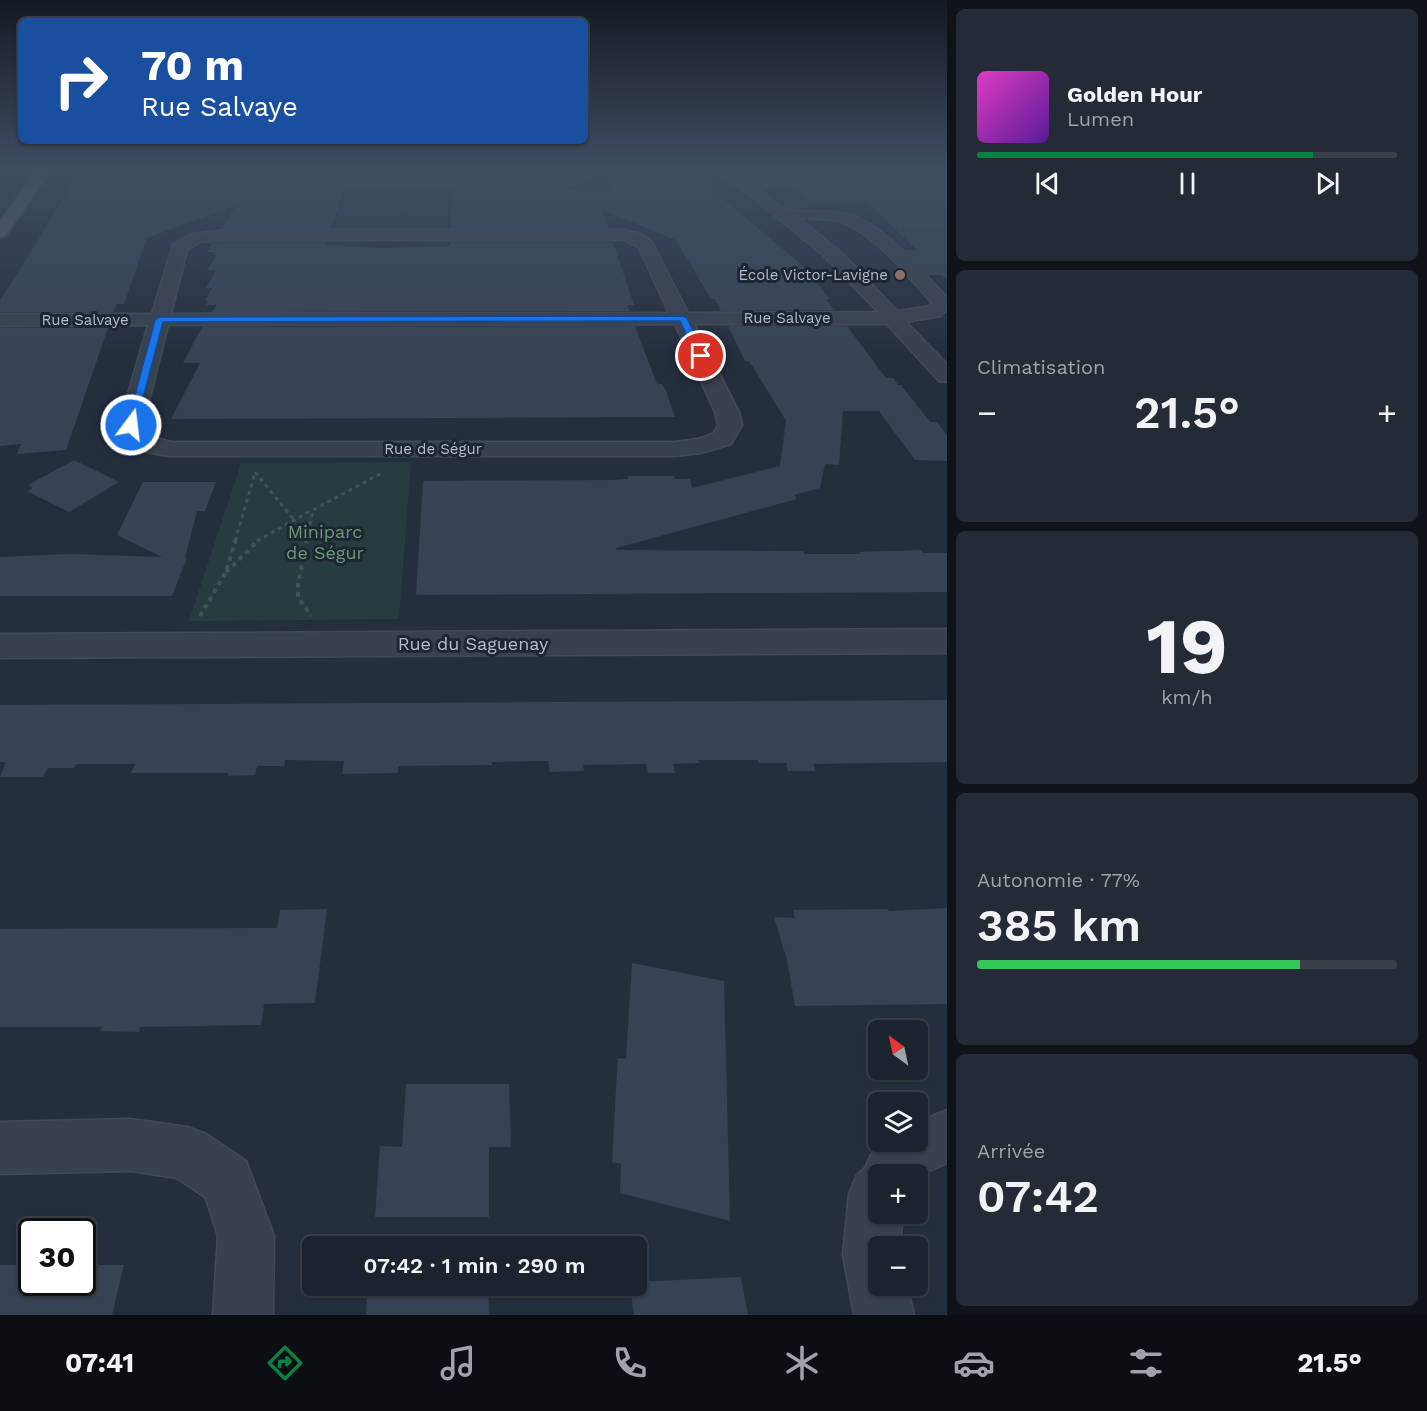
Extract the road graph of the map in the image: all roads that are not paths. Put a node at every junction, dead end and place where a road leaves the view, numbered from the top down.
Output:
1 (807, 233) edge
2 (872, 233) edge
3 (683, 318) junction
4 (891, 318) junction
5 (0, 320) edge
6 (159, 320) junction
7 (947, 376) edge
8 (947, 641) edge
9 (0, 646) edge
10 (947, 1136) edge
11 (0, 1148) edge
12 (898, 1164) edge
13 (874, 1224) edge
14 (243, 1315) edge
15 (884, 1315) edge

1 - 4 street
2 - 4 street, Rue Salvaye
3 - 4 street, Rue Salvaye
3 - 6 street, Rue Salvaye
3 - 6 street, Rue de Ségur
3 - 6 street, Rue de Ségur
4 - 7 street
5 - 6 street, Rue Salvaye
8 - 9 street, Rue du Saguenay
10 - 12 street
11 - 14 street
13 - 15 street

